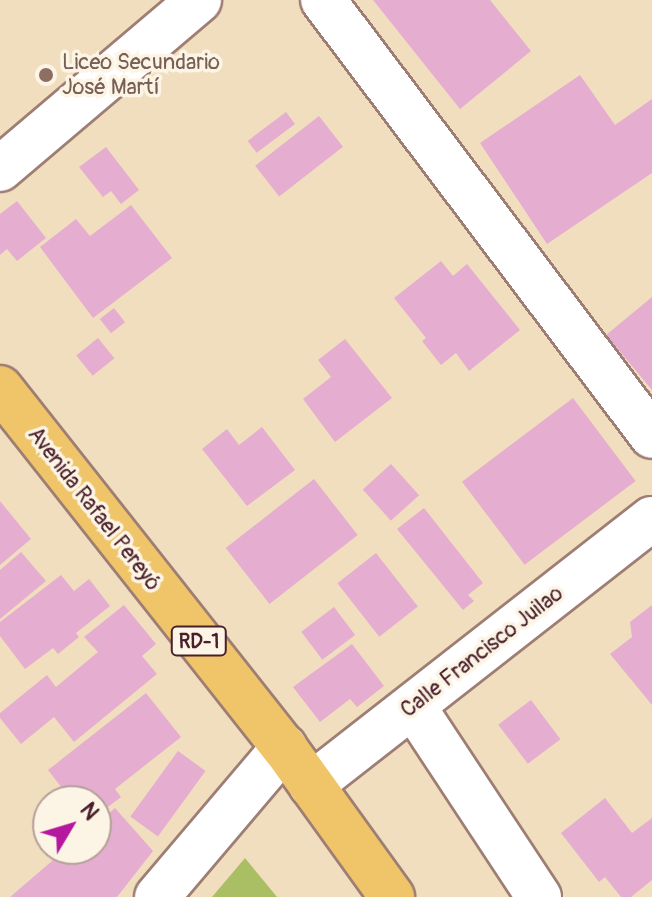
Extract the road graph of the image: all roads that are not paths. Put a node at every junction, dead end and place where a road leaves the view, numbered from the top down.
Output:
1 (199, 0) edge
2 (323, 0) edge
3 (0, 169) edge
4 (0, 388) edge
5 (0, 423) edge
6 (652, 436) edge
7 (78, 490) junction
8 (652, 519) edge
9 (413, 706) junction
10 (284, 747) junction
11 (311, 785) junction
12 (157, 897) edge
13 (392, 897) edge
14 (539, 897) edge

1 - 3 street
2 - 6 street
4 - 7 main road, Avenida Rafael Pereyó / RD-1
5 - 7 street
7 - 10 main road, Avenida Rafael Pereyó / RD-1
8 - 9 street, Calle Francisco Juilao
9 - 11 street, Calle Francisco Juilao
9 - 14 street
10 - 11 main road, Avenida Rafael Pereyó / RD-1
10 - 12 street
11 - 13 main road, Avenida Rafael Pereyó / RD-1

